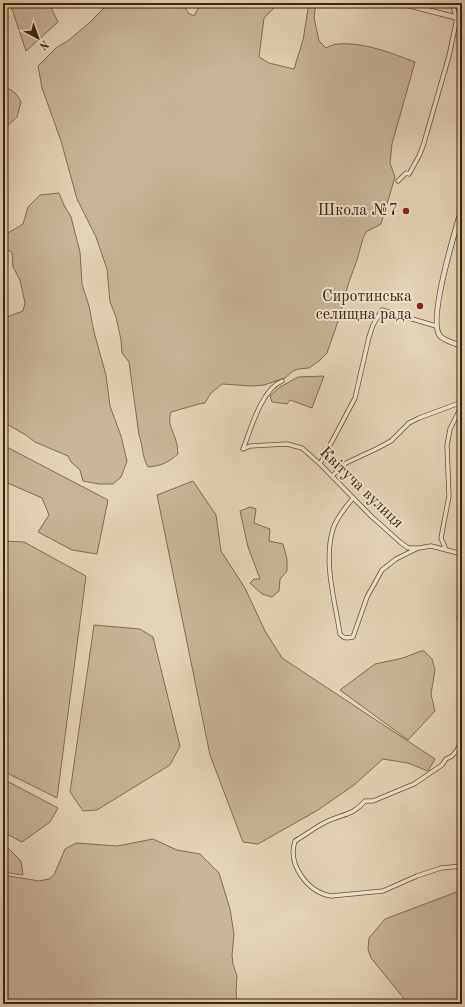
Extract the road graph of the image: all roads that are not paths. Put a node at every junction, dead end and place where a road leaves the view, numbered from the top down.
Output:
1 (400, 3) edge
2 (454, 3) edge
3 (460, 18) edge
4 (398, 181) dead end
5 (462, 208) edge
6 (436, 326) junction
7 (462, 346) edge
8 (282, 381) dead end
9 (462, 402) edge
10 (462, 405) edge
11 (320, 464) junction
12 (332, 476) junction
13 (353, 498) junction
14 (418, 548) junction
15 (446, 550) junction
16 (462, 554) edge
17 (462, 741) edge
18 (462, 866) edge

1 - 3 street
2 - 3 street
3 - 4 street
5 - 6 street
6 - 7 street
6 - 11 street
8 - 11 street, Квітуча вулиця
9 - 12 street
10 - 15 street
11 - 12 street, Квітуча вулиця
12 - 13 street, Квітуча вулиця
13 - 14 street, Квітуча вулиця
13 - 14 street
14 - 15 street, Квітуча вулиця
15 - 16 street, Квітуча вулиця
17 - 18 street

